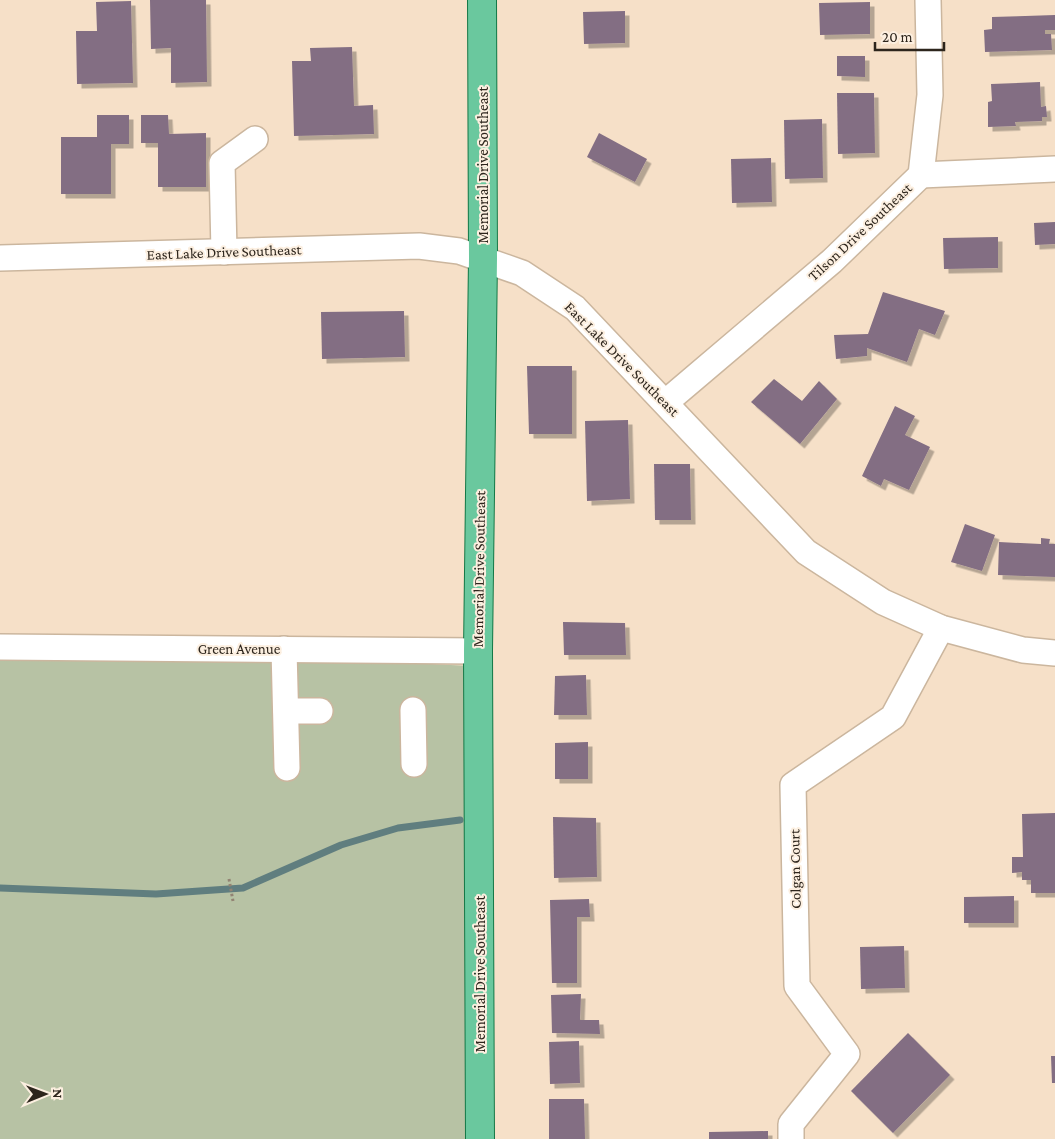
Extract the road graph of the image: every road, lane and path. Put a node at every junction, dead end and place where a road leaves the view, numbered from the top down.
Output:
1 (482, 0) edge
2 (928, 0) edge
3 (255, 139) dead end
4 (1055, 169) edge
5 (921, 175) junction
6 (224, 252) junction
7 (0, 258) edge
8 (483, 258) junction
9 (666, 402) junction
10 (941, 628) junction
11 (0, 647) edge
12 (284, 649) junction
13 (478, 651) junction
14 (1055, 653) edge
15 (320, 710) dead end
16 (413, 710) dead end
17 (286, 711) junction
18 (414, 764) dead end
19 (287, 768) dead end
20 (229, 879) dead end
21 (232, 901) dead end
22 (480, 1139) edge
23 (791, 1139) edge

1 - 8 main road, Memorial Drive Southeast
2 - 5 street, Tilson Drive Southeast
3 - 6 street
4 - 5 street
5 - 9 street, Tilson Drive Southeast
6 - 7 street, East Lake Drive Southeast
6 - 8 street, East Lake Drive Southeast
8 - 9 street, East Lake Drive Southeast
8 - 13 main road, Memorial Drive Southeast
9 - 10 street, East Lake Drive Southeast
10 - 14 street, East Lake Drive Southeast
10 - 23 street, Colgan Court
11 - 12 street, Green Avenue
12 - 13 street, Green Avenue
12 - 17 street
13 - 22 main road, Memorial Drive Southeast
15 - 17 street
16 - 18 street
17 - 19 street
20 - 21 path

